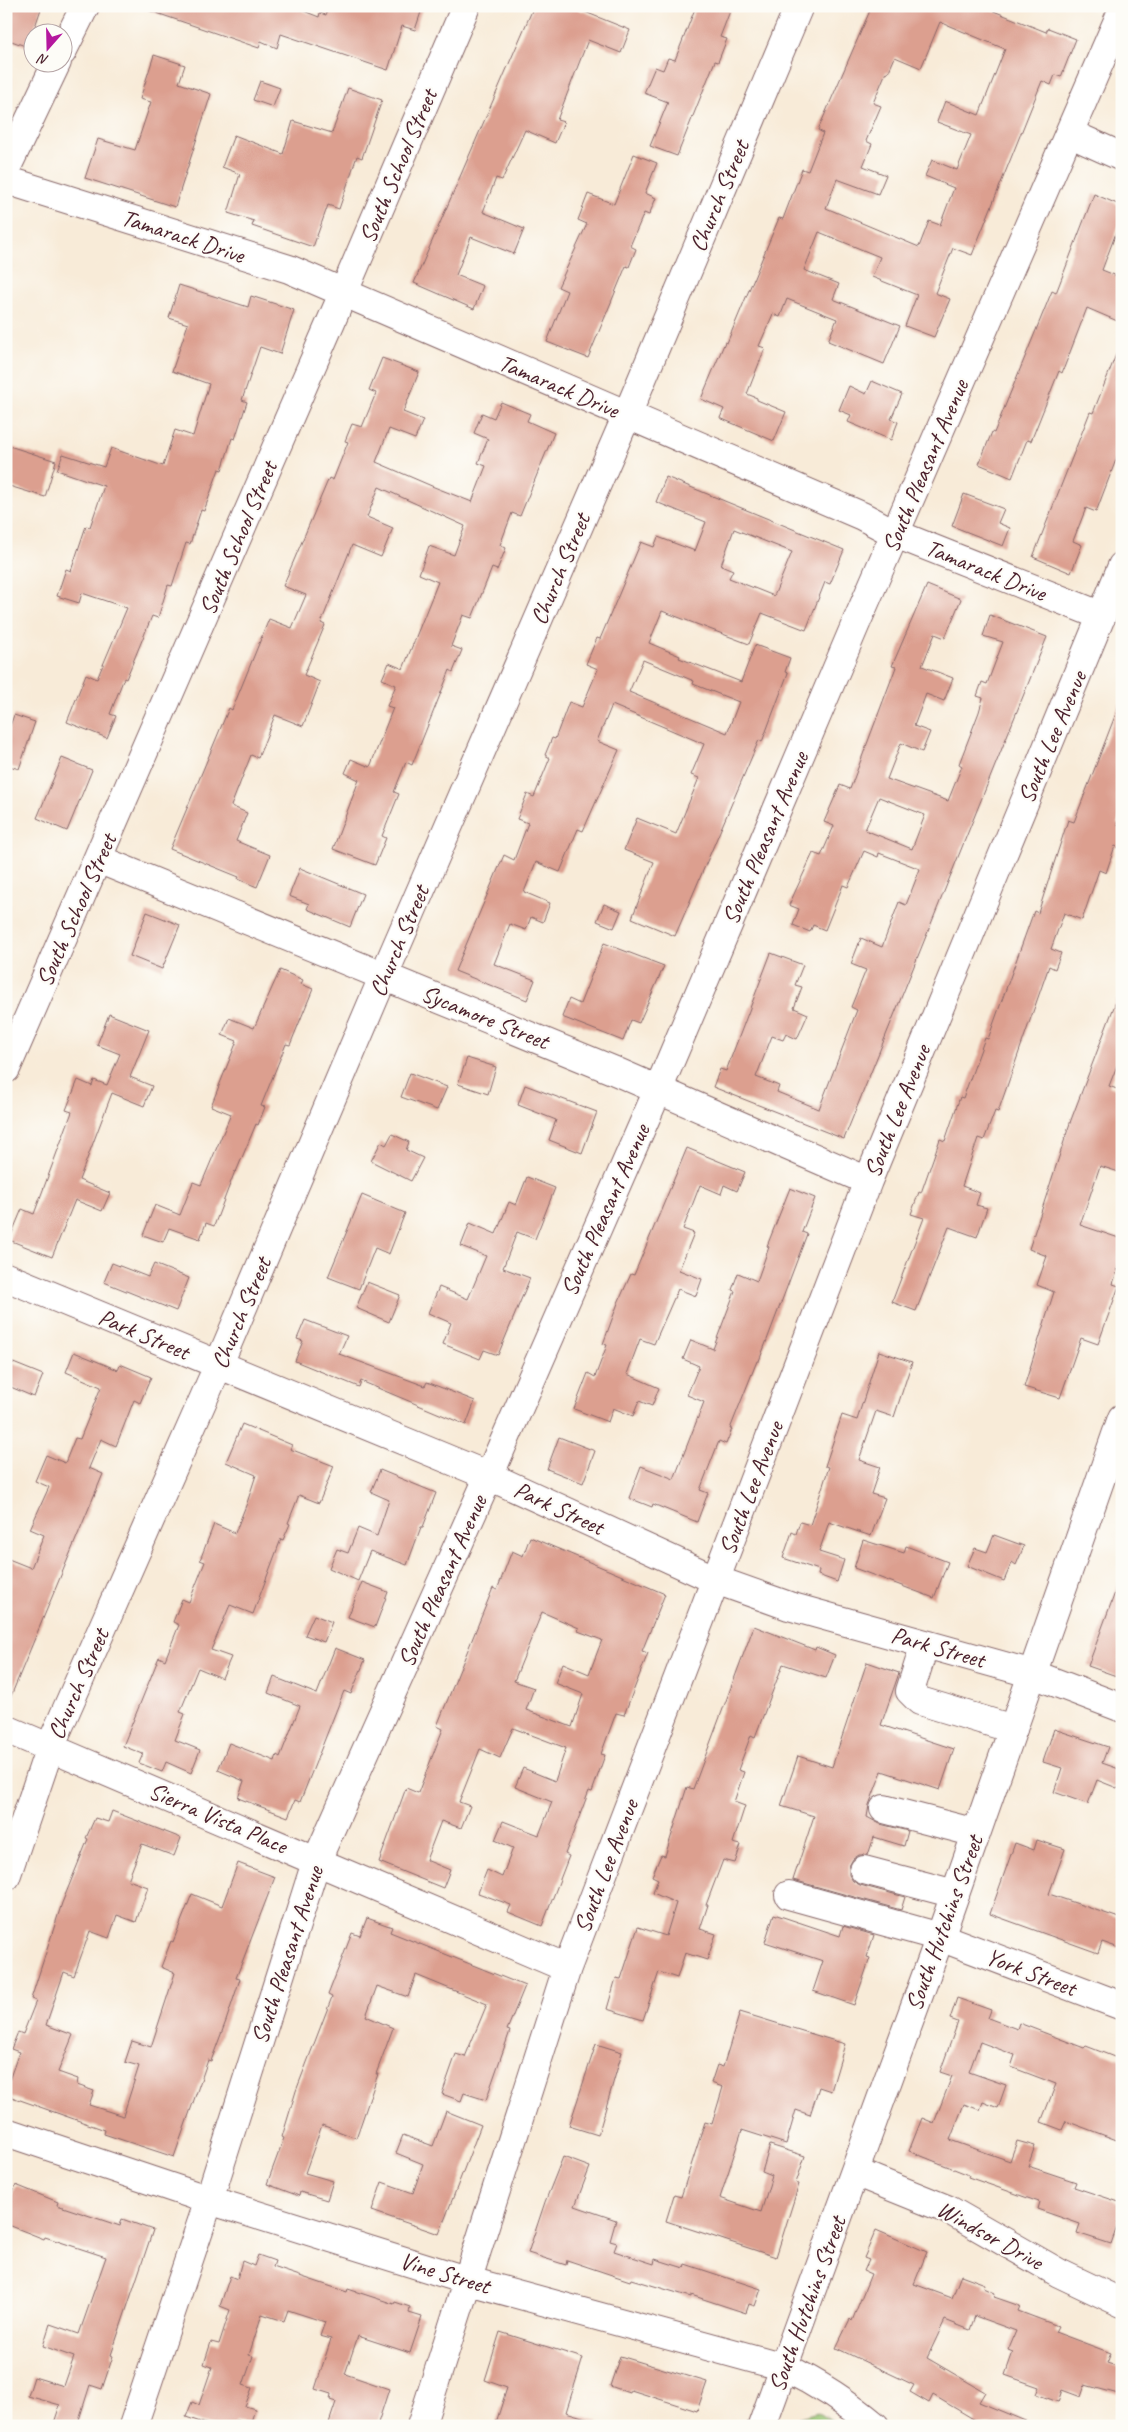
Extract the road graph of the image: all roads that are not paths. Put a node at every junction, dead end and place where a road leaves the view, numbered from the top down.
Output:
1 (85, 6) edge
2 (466, 6) edge
3 (799, 6) edge
4 (1122, 11) edge
5 (72, 32) edge
6 (52, 72) edge
7 (1069, 133) junction
8 (1122, 157) edge
9 (6, 169) edge
10 (6, 180) edge
11 (343, 294) junction
12 (627, 415) junction
13 (896, 534) junction
14 (1122, 566) edge
15 (1111, 606) edge
16 (98, 859) junction
17 (384, 976) junction
18 (6, 1069) edge
19 (658, 1090) junction
20 (868, 1181) junction
21 (6, 1277) edge
22 (218, 1366) junction
23 (1121, 1420) edge
24 (489, 1476) junction
25 (716, 1580) junction
26 (925, 1644) junction
27 (1033, 1674) junction
28 (1122, 1708) edge
29 (6, 1729) edge
30 (1013, 1729) junction
31 (50, 1747) junction
32 (884, 1809) dead end
33 (976, 1833) junction
34 (316, 1862) junction
35 (864, 1870) dead end
36 (6, 1877) edge
37 (955, 1894) junction
38 (789, 1896) dead end
39 (940, 1937) junction
40 (568, 1968) junction
41 (1122, 2006) edge
42 (6, 2132) edge
43 (855, 2172) junction
44 (209, 2200) junction
45 (469, 2280) junction
46 (1122, 2303) edge
47 (784, 2367) junction
48 (133, 2426) edge
49 (421, 2426) edge
50 (762, 2426) edge
51 (875, 2426) edge

1 - 5 street
2 - 11 street, South School Street
3 - 12 street, Church Street
4 - 7 street, South Pleasant Avenue
6 - 9 street
7 - 8 street
7 - 13 street, South Pleasant Avenue
10 - 11 street, Tamarack Drive
11 - 12 street, Tamarack Drive
11 - 16 street, South School Street
12 - 13 street, Tamarack Drive
12 - 17 street, Church Street
13 - 15 street, Tamarack Drive
13 - 19 street, South Pleasant Avenue
14 - 15 street, South Lee Avenue
15 - 20 street, South Lee Avenue
16 - 17 street, Sycamore Street
16 - 18 street, South School Street
17 - 19 street, Sycamore Street
17 - 22 street, Church Street
19 - 20 street, Sycamore Street
19 - 24 street, South Pleasant Avenue
20 - 25 street, South Lee Avenue
21 - 22 street, Park Street
22 - 24 street, Park Street
22 - 31 street, Church Street
23 - 27 street, South Hutchins Street
24 - 25 street, Park Street
24 - 34 street, South Pleasant Avenue
25 - 26 street, Park Street
25 - 40 street, South Lee Avenue
26 - 27 street, Park Street
26 - 30 street
27 - 28 street, Park Street
27 - 30 street, South Hutchins Street
29 - 31 street, Sierra Vista Place
30 - 33 street, South Hutchins Street
31 - 34 street, Sierra Vista Place
31 - 36 street, Church Street
32 - 33 street
33 - 37 street, South Hutchins Street
34 - 40 street, Sierra Vista Place
34 - 44 street, South Pleasant Avenue
35 - 37 street
37 - 39 street, South Hutchins Street
38 - 39 street, York Street
39 - 41 street, York Street
39 - 43 street, South Hutchins Street
40 - 45 street, South Lee Avenue
42 - 44 street, Vine Street
43 - 46 street, Windsor Drive
43 - 47 street, South Hutchins Street
44 - 45 street, Vine Street
44 - 48 street, South Pleasant Avenue
45 - 47 street, Vine Street
45 - 49 street, South Lee Avenue
47 - 50 street, South Hutchins Street
47 - 51 street, Vine Street

